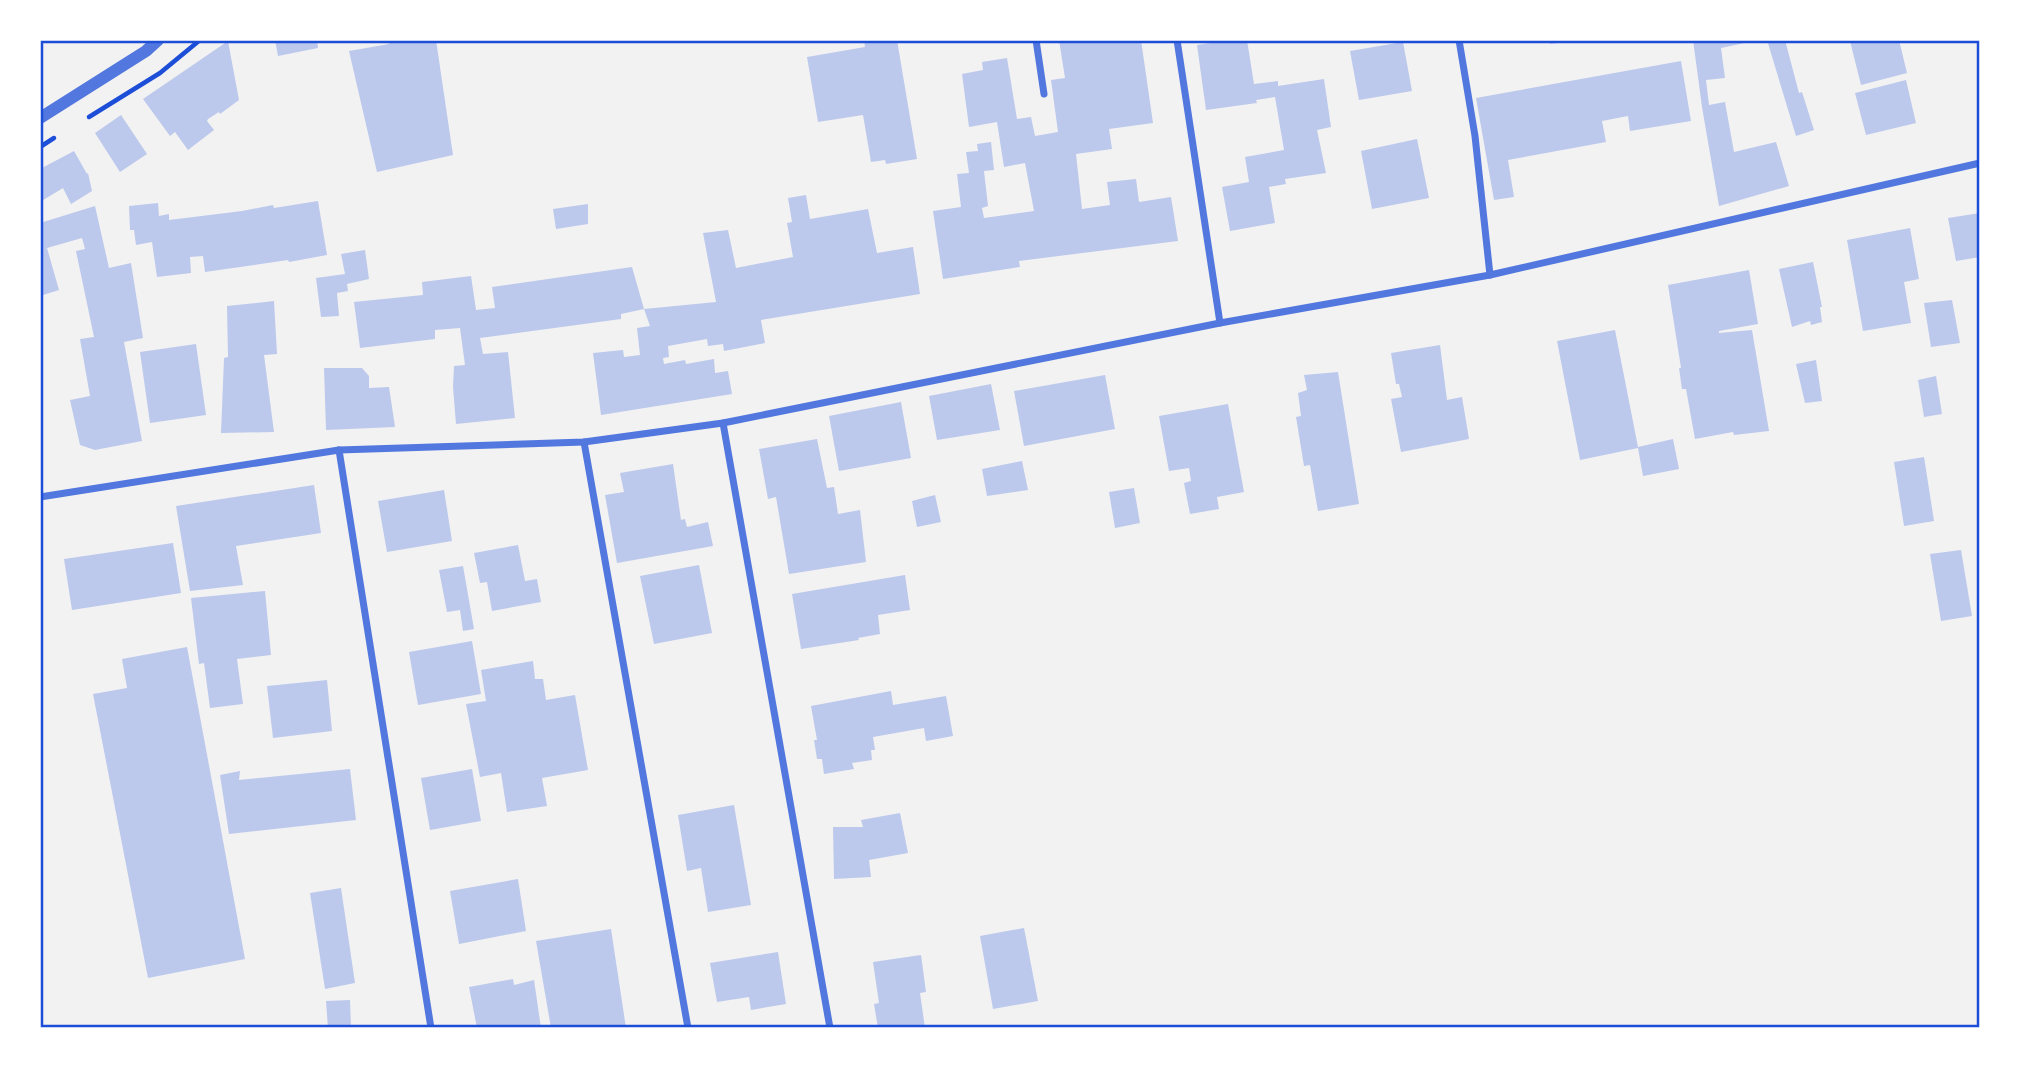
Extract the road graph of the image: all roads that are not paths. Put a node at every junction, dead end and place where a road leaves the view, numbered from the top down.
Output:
1 (158, 40) edge
2 (1036, 40) edge
3 (1177, 40) edge
4 (1459, 40) edge
5 (1044, 94) dead end
6 (40, 118) edge
7 (1980, 163) edge
8 (1490, 275) junction
9 (1220, 323) junction
10 (723, 423) junction
11 (584, 442) junction
12 (339, 450) junction
13 (40, 498) edge
14 (431, 1028) edge
15 (688, 1028) edge
16 (830, 1028) edge

1 - 6 street
2 - 5 street
3 - 9 street
4 - 8 street
7 - 8 street
8 - 9 street
9 - 10 street
10 - 11 street
10 - 16 street
11 - 12 street
11 - 15 street
12 - 13 street
12 - 14 street

